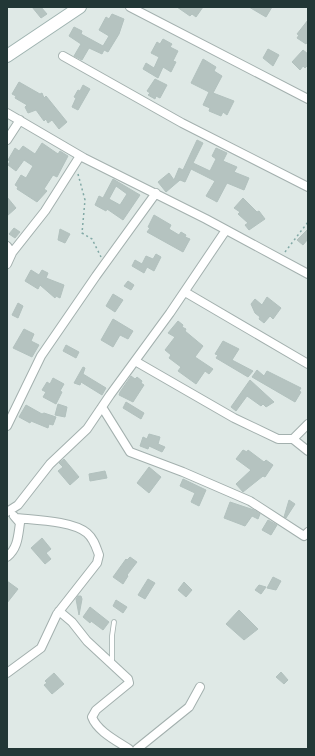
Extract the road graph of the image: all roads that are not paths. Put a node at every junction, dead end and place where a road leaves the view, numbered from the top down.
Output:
1 (80, 7) edge
2 (130, 7) edge
3 (7, 56) edge
4 (63, 56) dead end
5 (308, 99) edge
6 (7, 112) edge
7 (20, 120) junction
8 (7, 140) edge
9 (78, 159) junction
10 (308, 187) edge
11 (156, 193) junction
12 (226, 230) junction
13 (7, 246) edge
14 (11, 254) junction
15 (7, 264) edge
16 (308, 274) edge
17 (185, 292) junction
18 (135, 361) junction
19 (308, 364) edge
20 (102, 407) junction
21 (308, 424) edge
22 (7, 426) edge
23 (293, 439) junction
24 (308, 451) edge
25 (7, 513) edge
26 (18, 518) junction
27 (308, 532) edge
28 (7, 557) edge
29 (59, 611) junction
30 (114, 622) dead end
31 (112, 663) junction
32 (7, 673) edge
33 (200, 687) dead end
34 (129, 749) edge
35 (137, 749) edge

1 - 3 street
2 - 5 street
4 - 10 street
6 - 7 street
7 - 8 street
7 - 9 street
9 - 11 street
9 - 14 street
11 - 12 street
11 - 22 street
12 - 16 street
12 - 17 street
13 - 14 street
14 - 15 street
17 - 18 street
17 - 19 street
18 - 20 street
18 - 23 street
20 - 25 street
20 - 27 street
21 - 23 street
23 - 24 street
25 - 26 street
26 - 28 street
26 - 29 street
29 - 31 street
29 - 32 street
30 - 31 lane
31 - 34 street
33 - 35 street

